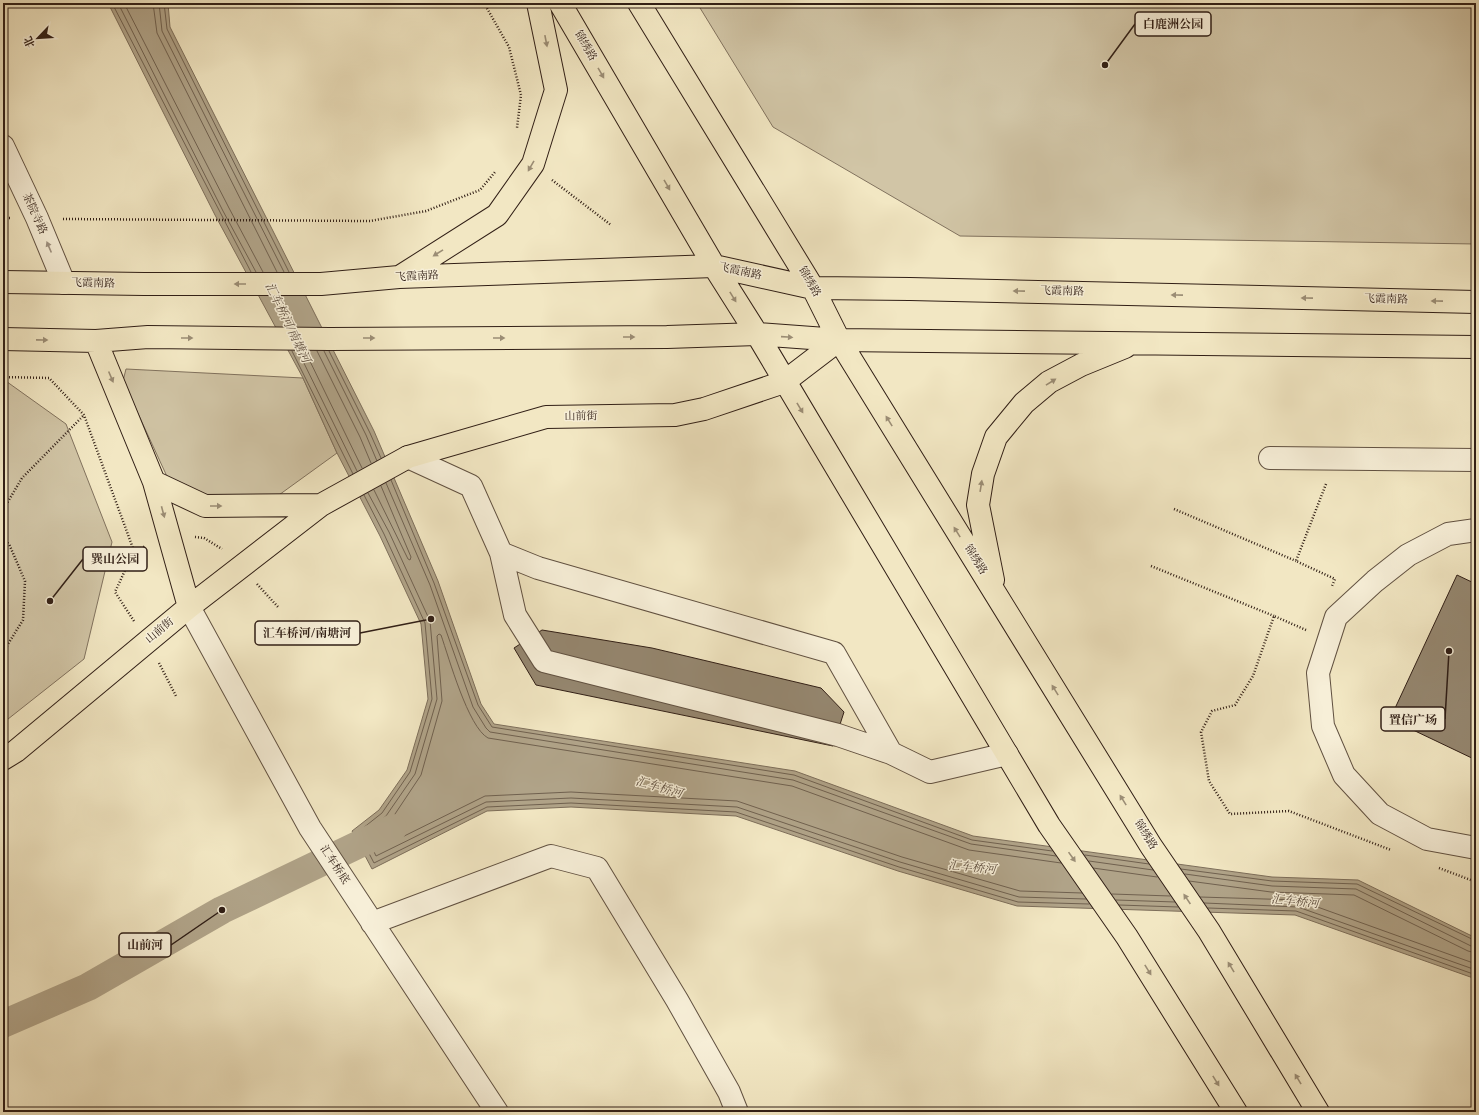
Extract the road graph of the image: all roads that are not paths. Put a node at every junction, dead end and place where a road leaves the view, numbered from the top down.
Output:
1 (538, 3) edge
2 (560, 3) edge
3 (639, 3) edge
4 (3, 146) edge
5 (714, 266) junction
6 (399, 277) junction
7 (3, 282) edge
8 (64, 283) junction
9 (813, 288) junction
10 (1476, 302) edge
11 (757, 334) junction
12 (3, 339) edge
13 (840, 340) junction
14 (96, 342) junction
15 (1134, 343) junction
16 (1476, 347) edge
17 (784, 382) junction
18 (408, 457) junction
19 (1270, 458) dead end
20 (1476, 460) edge
21 (154, 482) junction
22 (325, 503) junction
23 (1476, 530) edge
24 (501, 553) junction
25 (995, 593) junction
26 (189, 607) junction
27 (891, 753) junction
28 (1007, 754) junction
29 (3, 759) edge
30 (1476, 848) edge
31 (372, 924) junction
32 (497, 1112) edge
33 (737, 1112) edge
34 (1236, 1112) edge
35 (1318, 1112) edge

1 -> 6 main road
2 -> 5 main road, 锦绣路
3 - 9 main road, 锦绣路
8 -> 4 street, 茶院寺路
5 - 6 main road, 飞霞南路
5 - 9 main road, 飞霞南路
5 -> 11 main road, 锦绣路
6 -> 8 main road, 飞霞南路
7 - 8 main road, 飞霞南路
10 -> 9 main road, 飞霞南路
9 - 13 main road, 锦绣路
11 -> 13 main road
14 -> 11 main road
11 - 17 main road, 锦绣路
12 -> 14 main road
13 - 15 main road
13 - 17 main road, 山前街
25 -> 13 main road, 锦绣路
14 -> 21 main road
15 - 16 main road
25 -> 15 main road
17 - 18 main road, 山前街
17 -> 28 main road, 锦绣路
18 - 22 main road, 山前街
18 - 24 street
19 - 20 street
21 -> 22 main road, 山前街
21 -> 26 main road
22 - 26 main road, 山前街
23 - 30 street
24 - 27 street
24 - 27 street
35 -> 25 main road, 锦绣路
26 - 29 main road, 山前街
26 - 31 street, 汇车桥底
27 - 28 street
28 -> 34 main road, 锦绣路
31 - 32 street, 汇车桥底
31 - 33 street

